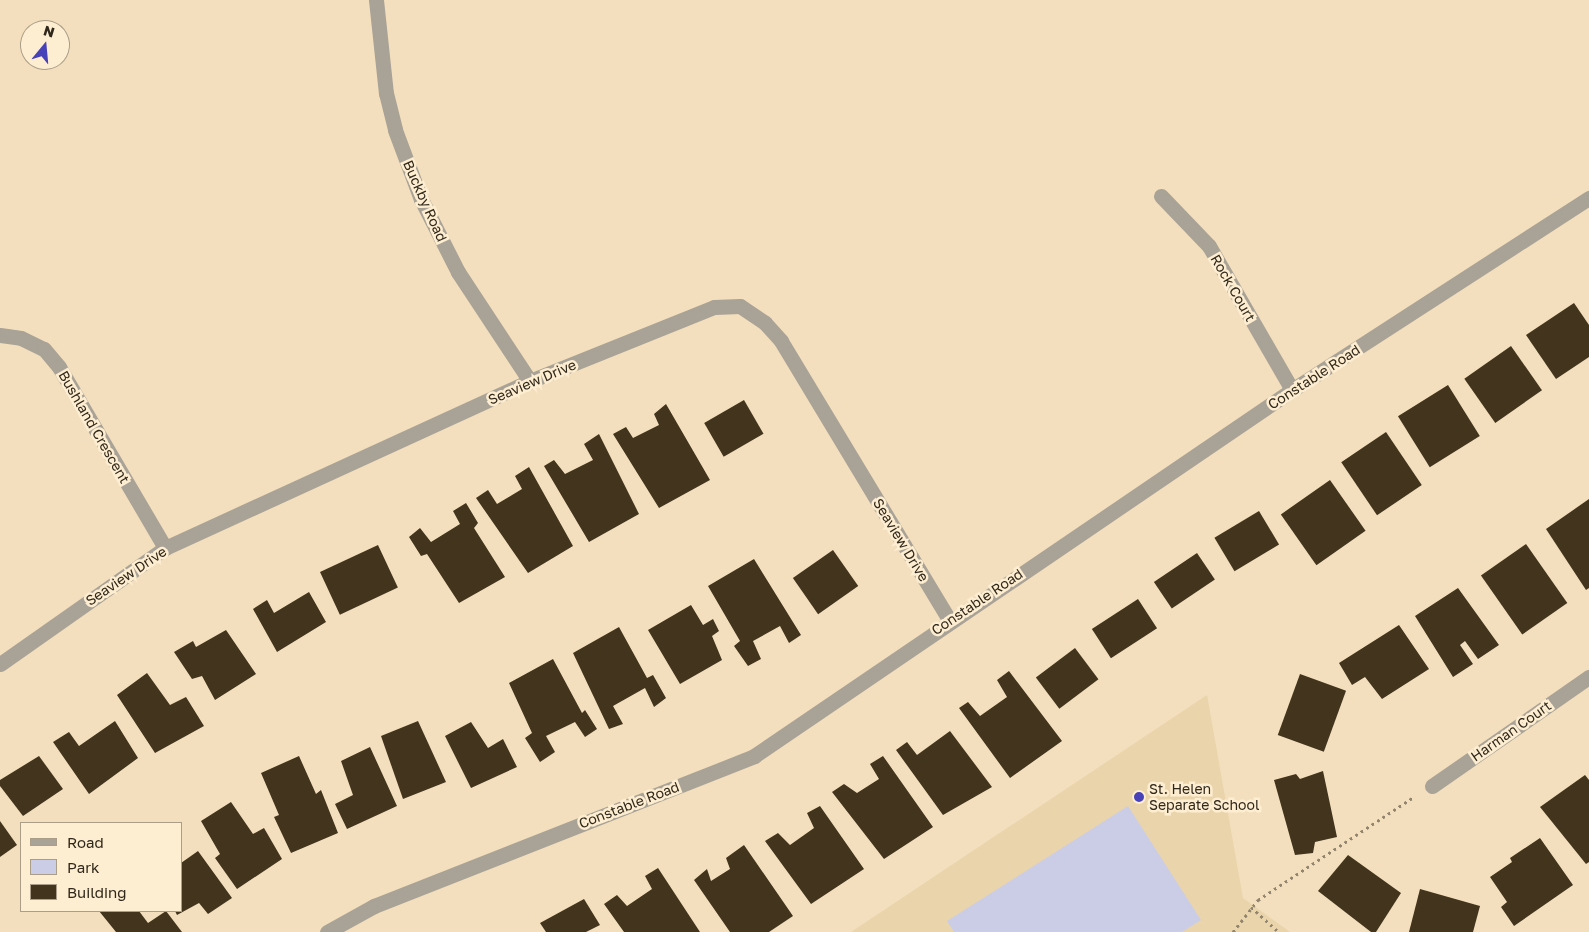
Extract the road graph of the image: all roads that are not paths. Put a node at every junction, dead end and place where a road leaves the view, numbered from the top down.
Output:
1 (376, 0) edge
2 (1161, 196) dead end
3 (1589, 198) edge
4 (0, 335) edge
5 (530, 381) junction
6 (1292, 390) junction
7 (165, 548) junction
8 (950, 621) junction
9 (0, 664) edge
10 (1589, 677) edge
11 (1432, 786) road end
12 (327, 932) edge

1 - 5 street, Buckby Road
2 - 6 street, Rock Court
3 - 6 street, Constable Road
4 - 7 street, Bushland Crescent
5 - 7 street, Seaview Drive
5 - 8 street, Seaview Drive
6 - 8 street, Constable Road
7 - 9 street, Seaview Drive
8 - 12 street, Constable Road
10 - 11 street, Harman Court

